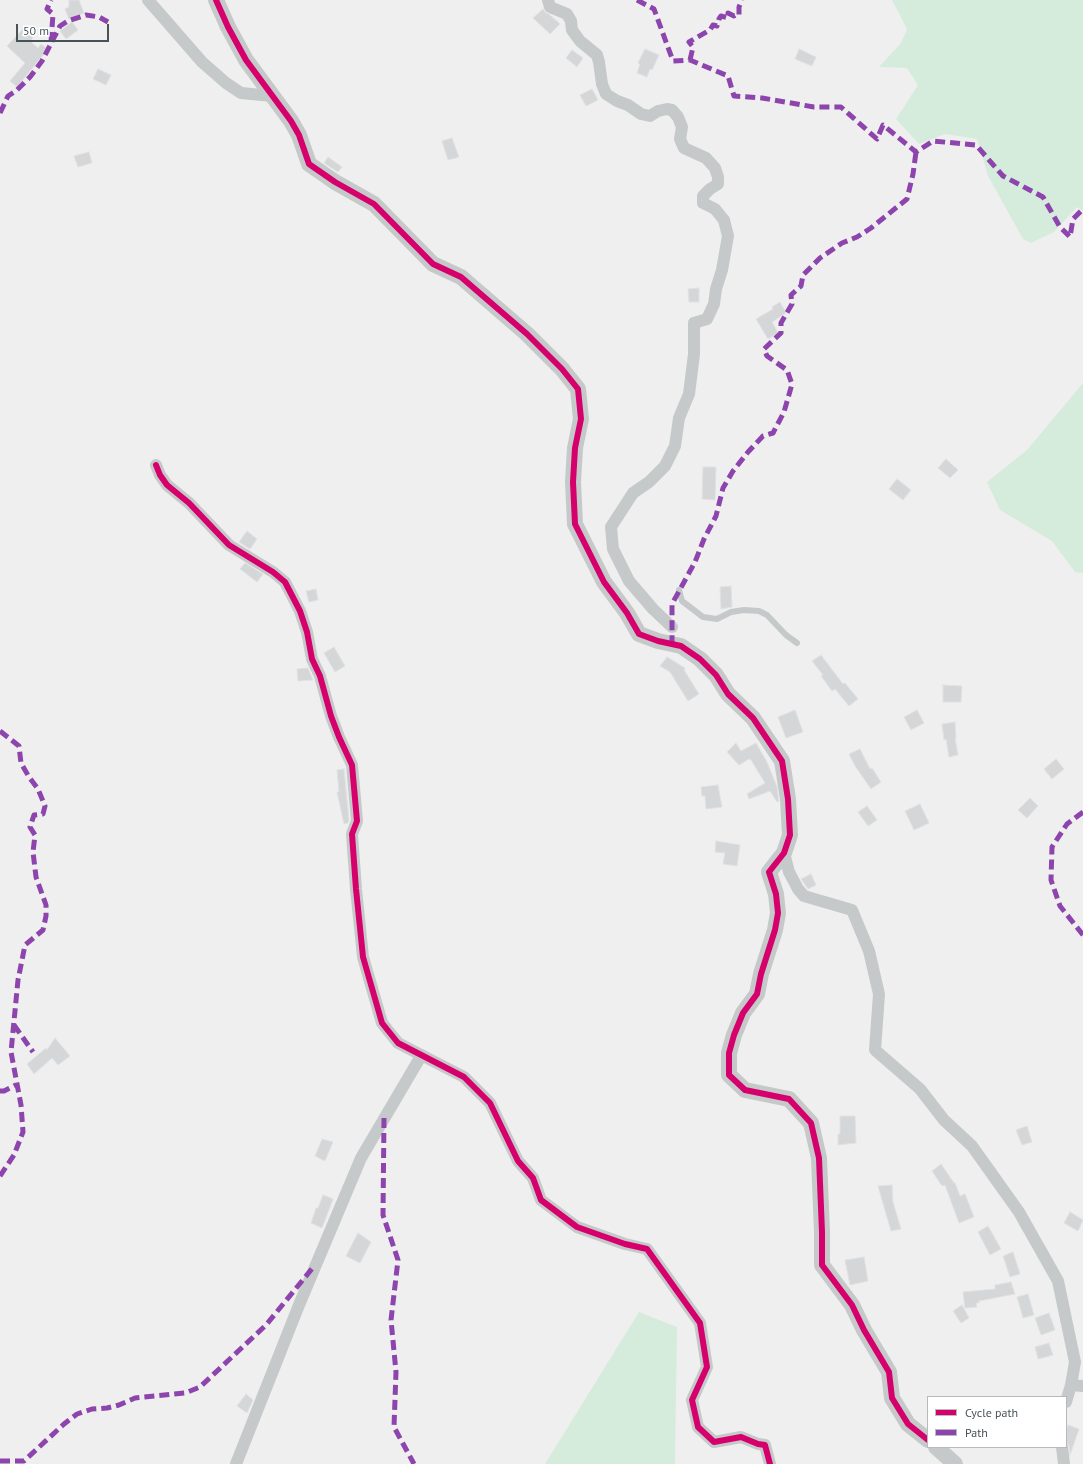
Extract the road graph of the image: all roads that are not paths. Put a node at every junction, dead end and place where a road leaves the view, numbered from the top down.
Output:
1 (148, 0) edge
2 (216, 0) edge
3 (548, 0) edge
4 (272, 96) junction
5 (156, 466) dead end
6 (679, 590) dead end
7 (672, 627) dead end
8 (797, 643) dead end
9 (784, 853) junction
10 (421, 1056) junction
11 (1071, 1385) junction
12 (1083, 1386) edge
13 (1067, 1399) edge
14 (927, 1439) edge
15 (937, 1448) edge
16 (1062, 1448) edge
17 (236, 1464) edge
18 (770, 1464) edge
19 (955, 1464) edge
20 (1064, 1464) edge

1 - 4 street
2 - 4 street
3 - 7 street
4 - 9 street
5 - 10 street
6 - 8 lane
9 - 11 street
9 - 14 street
10 - 17 street
10 - 18 street
11 - 12 street
11 - 13 street
15 - 19 street
16 - 20 street

